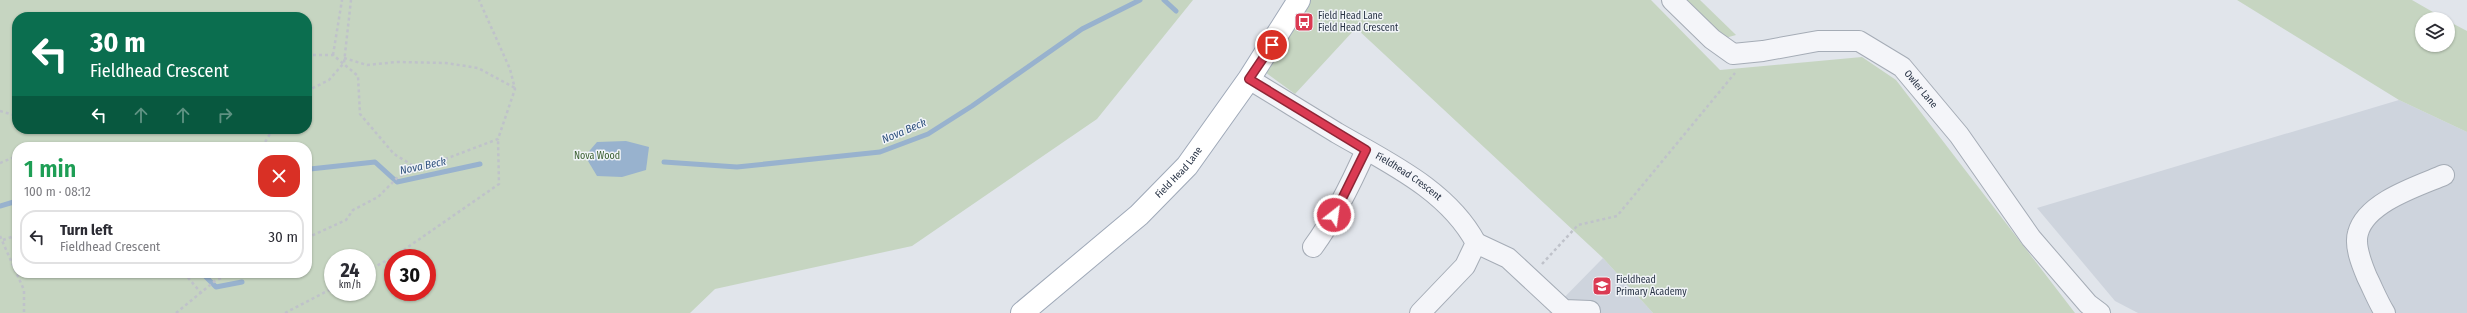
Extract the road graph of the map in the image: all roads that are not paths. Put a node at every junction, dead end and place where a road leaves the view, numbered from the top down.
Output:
1 (1299, 0) edge
2 (1672, 0) edge
3 (1249, 79) junction
4 (1366, 150) junction
5 (2444, 174) dead end
6 (1476, 243) junction
7 (1312, 247) dead end
8 (1590, 311) dead end
9 (1022, 313) edge
10 (1420, 313) edge
11 (2100, 313) edge
12 (2385, 313) edge

1 - 3 main road, Field Head Lane
2 - 11 street, Owler Lane
3 - 4 street, Fieldhead Crescent
3 - 9 main road, Field Head Lane
4 - 6 street, Fieldhead Crescent
4 - 7 street
5 - 12 street
6 - 8 street
6 - 10 street

